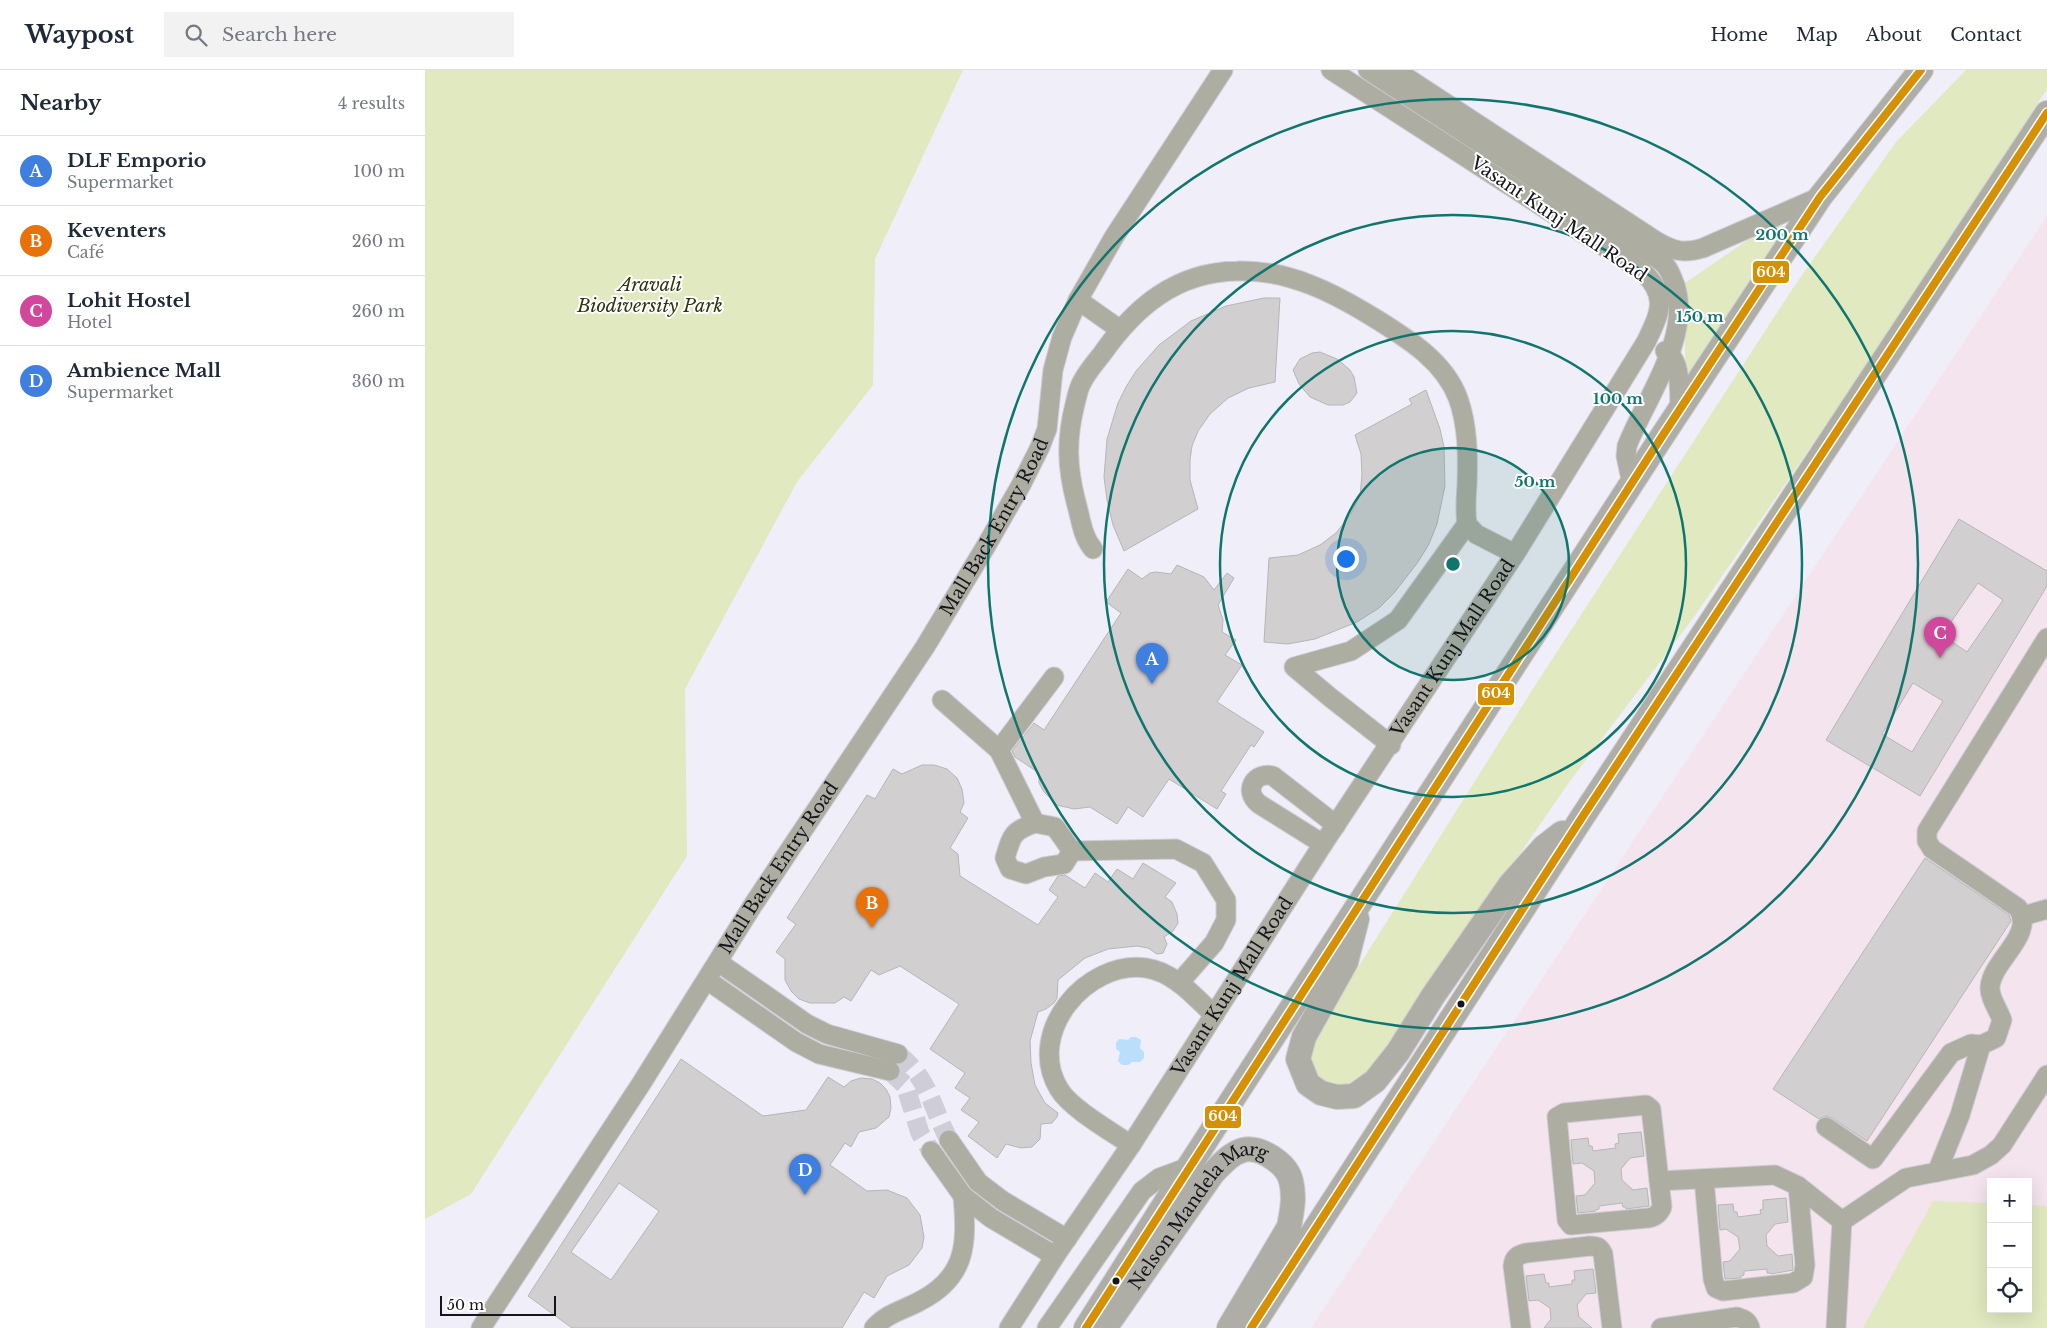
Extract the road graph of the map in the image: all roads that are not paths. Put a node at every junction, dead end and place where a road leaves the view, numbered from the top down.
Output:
1 (1223, 70) edge
2 (1331, 70) edge
3 (1368, 70) edge
4 (1395, 70) edge
5 (1921, 70) edge
6 (2047, 114) edge
7 (1820, 197) junction
8 (1078, 300) junction
9 (1119, 329) junction
10 (1645, 342) junction
11 (1670, 354) junction
12 (1680, 409) junction
13 (1632, 484) junction
14 (1467, 524) junction
15 (1093, 549) dead end
16 (1515, 554) junction
17 (2047, 638) edge
18 (1054, 677) dead end
19 (942, 700) dead end
20 (1391, 745) junction
21 (999, 750) junction
22 (1583, 816) junction
23 (1035, 823) junction
24 (1336, 825) junction
25 (1323, 844) junction
26 (1072, 851) junction
27 (1361, 901) junction
28 (2047, 909) edge
29 (2023, 916) junction
30 (718, 962) junction
31 (707, 980) junction
32 (1179, 983) junction
33 (1214, 1015) junction
34 (1981, 1045) junction
35 (898, 1054) tunnel mouth
36 (890, 1072) tunnel mouth
37 (2047, 1074) edge
38 (1826, 1127) dead end
39 (949, 1140) tunnel mouth
40 (1131, 1146) junction
41 (931, 1151) tunnel mouth
42 (1189, 1167) junction
43 (1937, 1172) junction
44 (1704, 1179) junction
45 (1659, 1181) junction
46 (1797, 1186) junction
47 (963, 1196) junction
48 (1842, 1221) junction
49 (1067, 1239) junction
50 (1055, 1256) junction
51 (484, 1327) edge
52 (874, 1328) edge
53 (1009, 1328) edge
54 (1047, 1328) edge
55 (1086, 1328) edge
56 (1105, 1328) edge
57 (1229, 1328) edge
58 (1251, 1328) edge
59 (1521, 1328) edge
60 (1612, 1328) edge
61 (1661, 1328) edge
62 (1750, 1328) edge
63 (1836, 1328) edge

1 - 8 lane, Mall Back Entry Road
2 - 10 lane, Vasant Kunj Mall Road
3 - 11 lane, Vasant Kunj Mall Road
4 - 7 lane
5 - 7 main road, Nelson Mandela Marg
6 - 22 main road
7 - 12 main road, Nelson Mandela Marg
8 - 9 lane
8 - 30 lane, Mall Back Entry Road
9 - 14 lane
9 - 15 lane
10 - 11 lane
10 - 16 lane, Vasant Kunj Mall Road
11 - 12 lane
11 - 13 lane, Vasant Kunj Mall Road
12 - 13 main road, Nelson Mandela Marg
13 - 27 main road, Nelson Mandela Marg
14 - 16 lane
14 - 20 lane
16 - 20 lane, Vasant Kunj Mall Road
17 - 29 lane
18 - 21 lane
19 - 21 lane
20 - 24 lane, Vasant Kunj Mall Road
21 - 23 lane
22 - 27 main road
22 - 58 main road
23 - 26 lane
23 - 26 lane
24 - 25 lane, Vasant Kunj Mall Road
24 - 25 lane
25 - 33 lane, Vasant Kunj Mall Road
26 - 32 lane
27 - 42 main road, Nelson Mandela Marg
28 - 29 lane
29 - 34 lane
30 - 31 lane, Mall Back Entry Road
30 - 35 lane, Mall Back Entry Road
31 - 36 lane
31 - 51 lane, Mall Back Entry Road
32 - 33 lane
32 - 40 lane
33 - 40 lane, Vasant Kunj Mall Road
34 - 38 lane
34 - 43 lane
37 - 43 lane
39 - 49 lane
40 - 49 lane, Vasant Kunj Mall Road
41 - 47 lane
42 - 54 lane
42 - 55 main road, Nelson Mandela Marg
43 - 48 lane
44 - 45 lane
44 - 46 lane
44 - 46 lane
45 - 45 lane
46 - 48 lane
47 - 50 lane
47 - 52 lane
48 - 63 lane
49 - 50 lane, Vasant Kunj Mall Road
50 - 53 lane, Vasant Kunj Mall Road
56 - 57 main road, Nelson Mandela Marg
59 - 60 lane
61 - 62 lane

